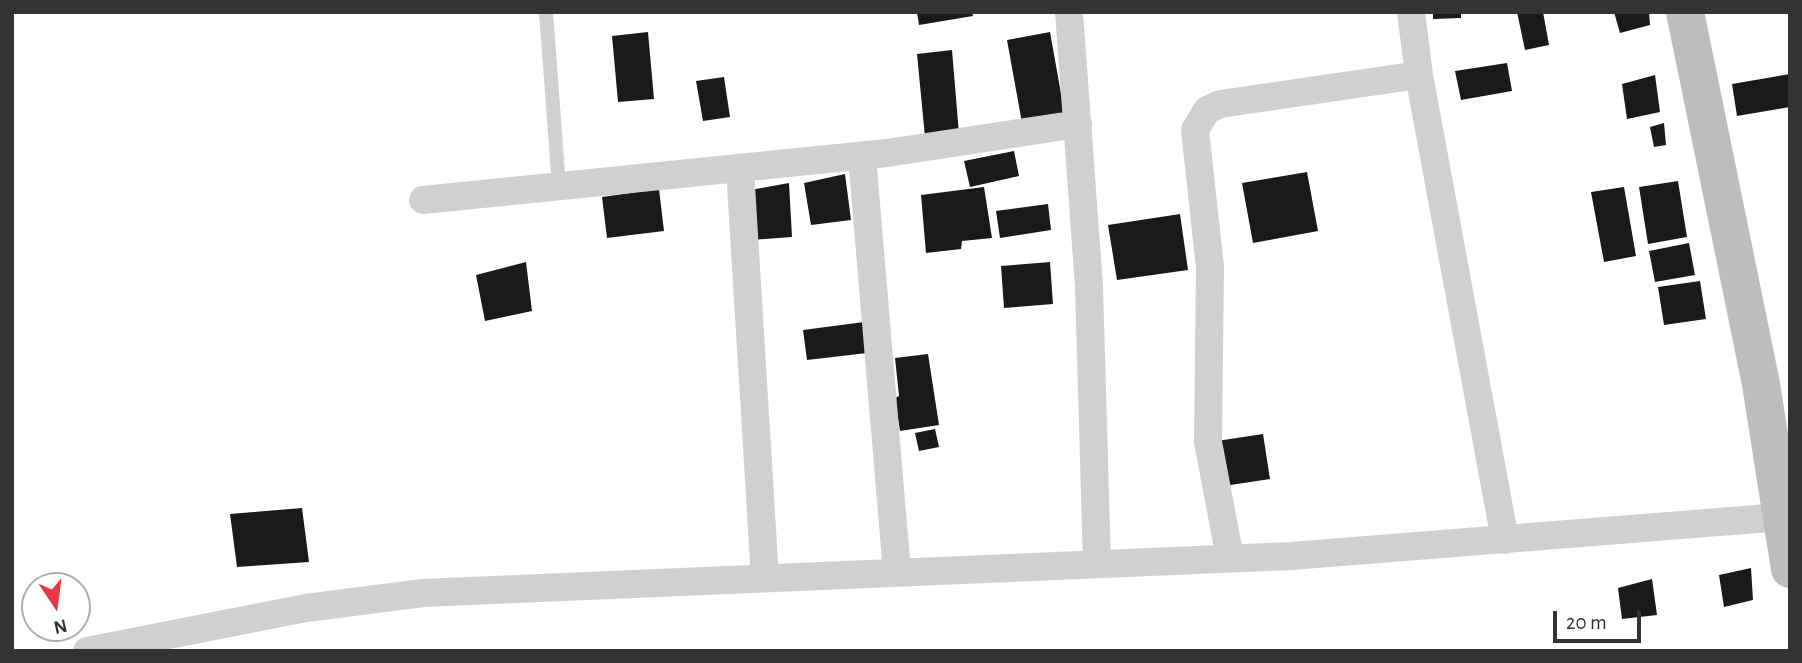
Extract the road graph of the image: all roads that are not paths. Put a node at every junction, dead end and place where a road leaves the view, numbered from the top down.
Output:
1 (546, 12) edge
2 (1069, 12) edge
3 (1411, 12) edge
4 (1685, 12) edge
5 (1419, 75) junction
6 (1078, 124) junction
7 (862, 156) junction
8 (740, 169) junction
9 (559, 187) junction
10 (423, 200) dead end
11 (1782, 517) junction
12 (1506, 540) junction
13 (1230, 558) junction
14 (1097, 564) junction
15 (1790, 569) edge
16 (897, 572) junction
17 (765, 578) junction
18 (87, 651) edge

1 - 9 lane
2 - 6 street
3 - 5 street
4 - 11 main road
5 - 12 street
5 - 13 street
6 - 7 street
6 - 14 street
7 - 8 street
7 - 16 street
8 - 9 street
8 - 17 street
9 - 10 street
11 - 12 street
11 - 15 main road
12 - 13 street
13 - 14 street
14 - 16 street
16 - 17 street
17 - 18 street

